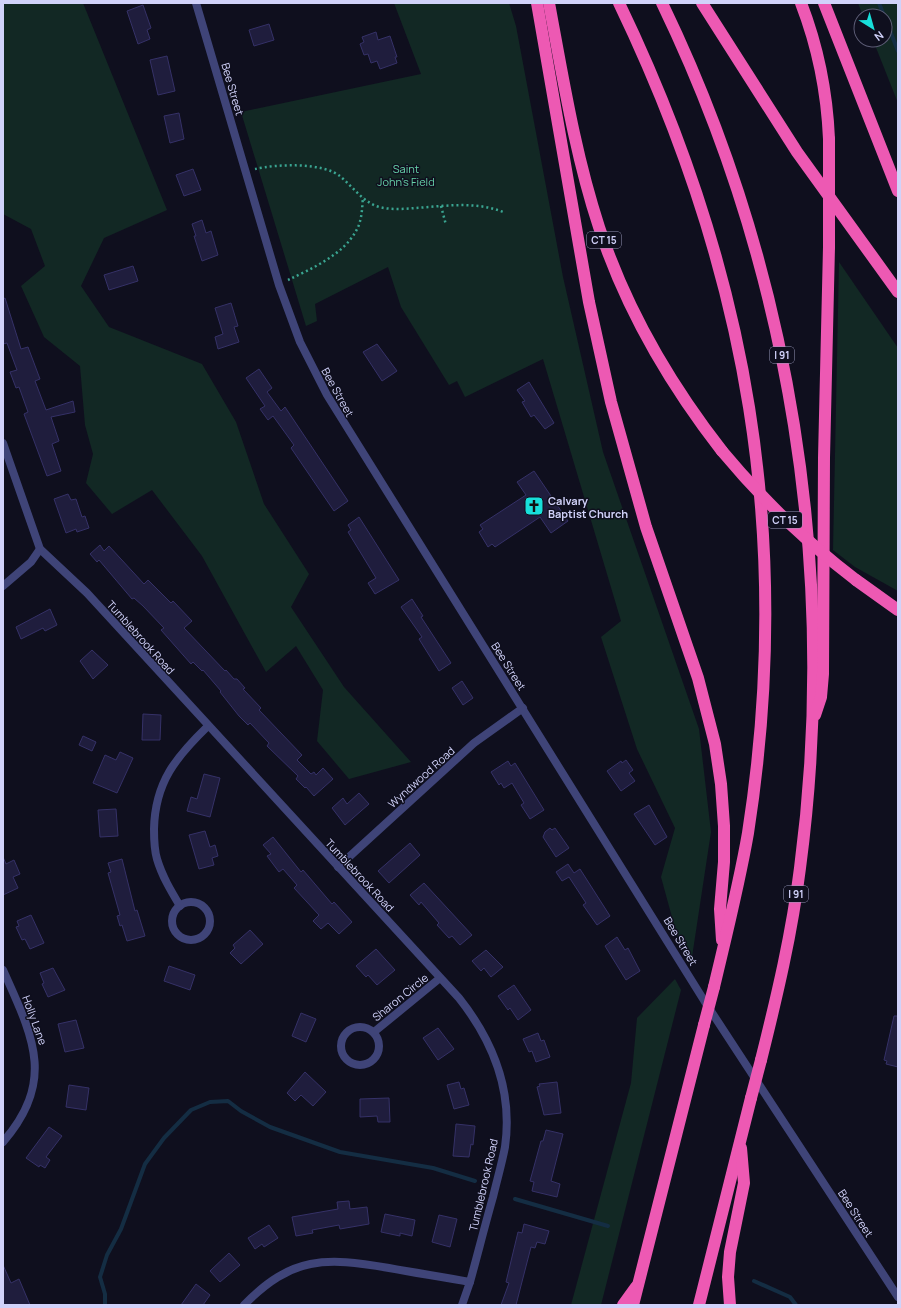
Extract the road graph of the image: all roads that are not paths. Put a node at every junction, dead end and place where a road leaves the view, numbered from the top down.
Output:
1 (196, 3) edge
2 (537, 3) edge
3 (549, 3) edge
4 (619, 3) edge
5 (662, 3) edge
6 (702, 3) edge
7 (801, 3) edge
8 (824, 3) edge
9 (898, 191) edge
10 (898, 292) edge
11 (3, 443) edge
12 (40, 548) junction
13 (3, 586) edge
14 (898, 610) edge
15 (523, 708) junction
16 (208, 726) junction
17 (811, 726) junction
18 (338, 867) junction
19 (180, 906) junction
20 (723, 950) junction
21 (3, 970) edge
22 (440, 978) junction
23 (374, 1032) junction
24 (3, 1142) edge
25 (740, 1142) junction
26 (470, 1282) junction
27 (638, 1285) junction
28 (898, 1297) edge
29 (244, 1305) edge
30 (462, 1305) edge
31 (623, 1305) edge
32 (633, 1305) edge
33 (699, 1305) edge
34 (730, 1305) edge

1 - 15 street, Bee Street
2 - 20 highway
3 - 14 highway, CT 15, bridge
4 - 20 highway
5 - 17 highway, I 91
6 - 10 highway
7 - 17 highway, bridge
8 - 9 highway
11 - 12 street
12 - 13 street
12 - 16 street, Tumblebrook Road
15 - 18 street, Wyndwood Road
15 - 28 street, Bee Street
16 - 18 street, Tumblebrook Road
16 - 19 street
17 - 25 highway, I 91, bridge
18 - 22 street, Tumblebrook Road
19 - 19 street
20 - 27 highway, bridge
21 - 24 street, Holly Lane
22 - 23 street, Sharon Circle
22 - 26 street, Tumblebrook Road
23 - 23 street, Sharon Circle
25 - 33 highway, I 91
25 - 34 highway
26 - 29 street
26 - 30 street, Tumblebrook Road
27 - 31 highway
27 - 32 highway

